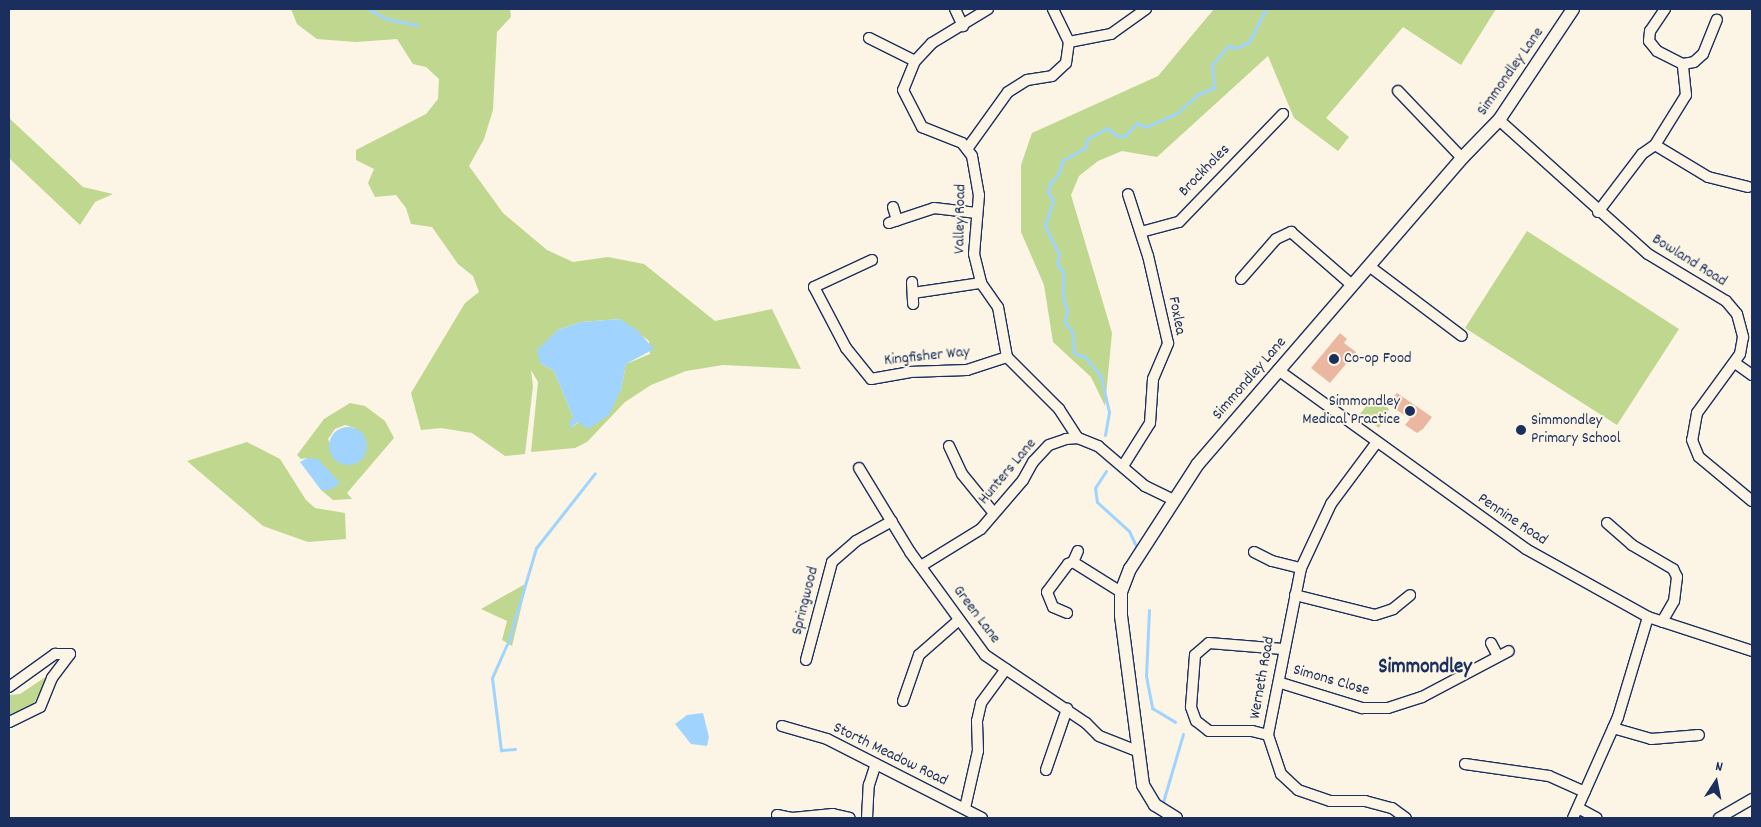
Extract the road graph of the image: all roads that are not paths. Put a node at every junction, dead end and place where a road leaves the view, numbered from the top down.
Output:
1 (955, 9) edge
2 (988, 9) edge
3 (1053, 9) edge
4 (1146, 9) edge
5 (1573, 9) edge
6 (1665, 9) edge
7 (1717, 20) dead end
8 (963, 26) junction
9 (869, 38) dead end
10 (1069, 42) junction
11 (915, 61) junction
12 (1684, 64) junction
13 (1398, 91) dead end
14 (1283, 114) dead end
15 (1499, 120) junction
16 (1655, 145) junction
17 (967, 149) junction
18 (1462, 158) junction
19 (1748, 187) dead end
20 (1128, 194) dead end
21 (893, 207) dead end
22 (1598, 212) junction
23 (976, 213) junction
24 (1141, 232) junction
25 (872, 260) dead end
26 (1369, 266) junction
27 (1241, 280) dead end
28 (912, 282) dead end
29 (981, 283) junction
30 (1352, 285) junction
31 (913, 293) junction
32 (913, 304) dead end
33 (1462, 336) dead end
34 (1007, 357) junction
35 (1735, 363) junction
36 (1278, 370) junction
37 (1752, 375) edge
38 (1078, 438) junction
39 (1377, 442) junction
40 (949, 446) dead end
41 (1123, 466) junction
42 (859, 468) dead end
43 (1174, 500) junction
44 (1752, 501) edge
45 (994, 512) junction
46 (892, 522) junction
47 (1607, 523) dead end
48 (1078, 551) dead end
49 (1254, 552) dead end
50 (1074, 562) junction
51 (921, 566) junction
52 (1301, 568) junction
53 (1120, 592) junction
54 (1295, 595) junction
55 (1410, 595) dead end
56 (1068, 613) dead end
57 (1648, 617) junction
58 (959, 620) junction
59 (1662, 622) junction
60 (1491, 643) dead end
61 (1283, 649) junction
62 (1509, 651) dead end
63 (1752, 651) edge
64 (1498, 656) junction
65 (806, 660) dead end
66 (1006, 669) junction
67 (1281, 683) junction
68 (9, 687) edge
69 (903, 701) dead end
70 (1067, 709) junction
71 (9, 722) edge
72 (782, 726) dead end
73 (1613, 728) junction
74 (1268, 735) junction
75 (1699, 735) dead end
76 (1137, 751) junction
77 (876, 764) junction
78 (1465, 764) dead end
79 (1046, 770) dead end
80 (1586, 792) junction
81 (1752, 799) edge
82 (965, 808) junction
83 (1578, 808) junction
84 (777, 815) dead end
85 (1171, 817) edge
86 (792, 818) edge
87 (850, 818) edge
88 (867, 818) edge
89 (982, 818) edge
90 (1406, 818) edge
91 (1572, 818) edge
92 (1597, 818) edge
93 (1719, 818) edge

1 - 8 street
2 - 8 street
3 - 10 street
4 - 10 street
5 - 15 street, Simmondley Lane
6 - 12 street
7 - 12 street
8 - 11 street
9 - 11 street
10 - 17 street
11 - 17 street
12 - 16 street
13 - 18 street
14 - 24 street, Brockholes
15 - 18 street, Simmondley Lane
15 - 22 street, Bowland Road
16 - 19 street
16 - 22 street
17 - 23 street, Valley Road
18 - 26 street, Simmondley Lane
20 - 24 street, Foxlea
21 - 23 street
22 - 35 street, Bowland Road
23 - 29 street, Valley Road
24 - 41 street, Foxlea
25 - 34 street, Kingfisher Way
26 - 30 street, Simmondley Lane
26 - 33 street
27 - 30 street
28 - 31 street
29 - 31 street
29 - 34 street, Valley Road
30 - 36 street, Simmondley Lane
31 - 32 street
34 - 38 street
35 - 37 street
35 - 44 street, Bowland Road
36 - 39 street, Pennine Road
36 - 43 street, Simmondley Lane
38 - 41 street
38 - 45 street, Hunters Lane
39 - 52 street, Werneth Road
39 - 57 street, Pennine Road
40 - 45 street
41 - 43 street
42 - 46 street, Green Lane
43 - 53 street, Simmondley Lane
45 - 51 street, Hunters Lane
46 - 51 street, Green Lane
46 - 65 street, Springwood
47 - 59 street
48 - 50 street
49 - 52 street
50 - 53 street
50 - 56 street
51 - 58 street, Green Lane
52 - 54 street, Werneth Road
53 - 76 street, Simmondley Lane
54 - 55 street
54 - 61 street, Werneth Road
57 - 59 street, Pennine Road
57 - 73 street
58 - 66 street, Green Lane
58 - 69 street
59 - 63 street, Pennine Road
60 - 64 street
61 - 67 street, Werneth Road
61 - 74 street
62 - 64 street, Simons Close
64 - 67 street, Simons Close
66 - 70 street, Green Lane
66 - 82 street
67 - 74 street, Werneth Road
68 - 71 street
70 - 76 street, Green Lane
70 - 79 street
72 - 77 street, Storth Meadow Road
73 - 75 street
73 - 80 street
74 - 90 street, Werneth Road
76 - 85 street, Simmondley Lane
77 - 82 street, Storth Meadow Road
77 - 88 street
78 - 80 street
80 - 83 street
81 - 93 street
82 - 89 street, Storth Meadow Road
83 - 91 street
83 - 92 street
84 - 86 street
86 - 87 street

